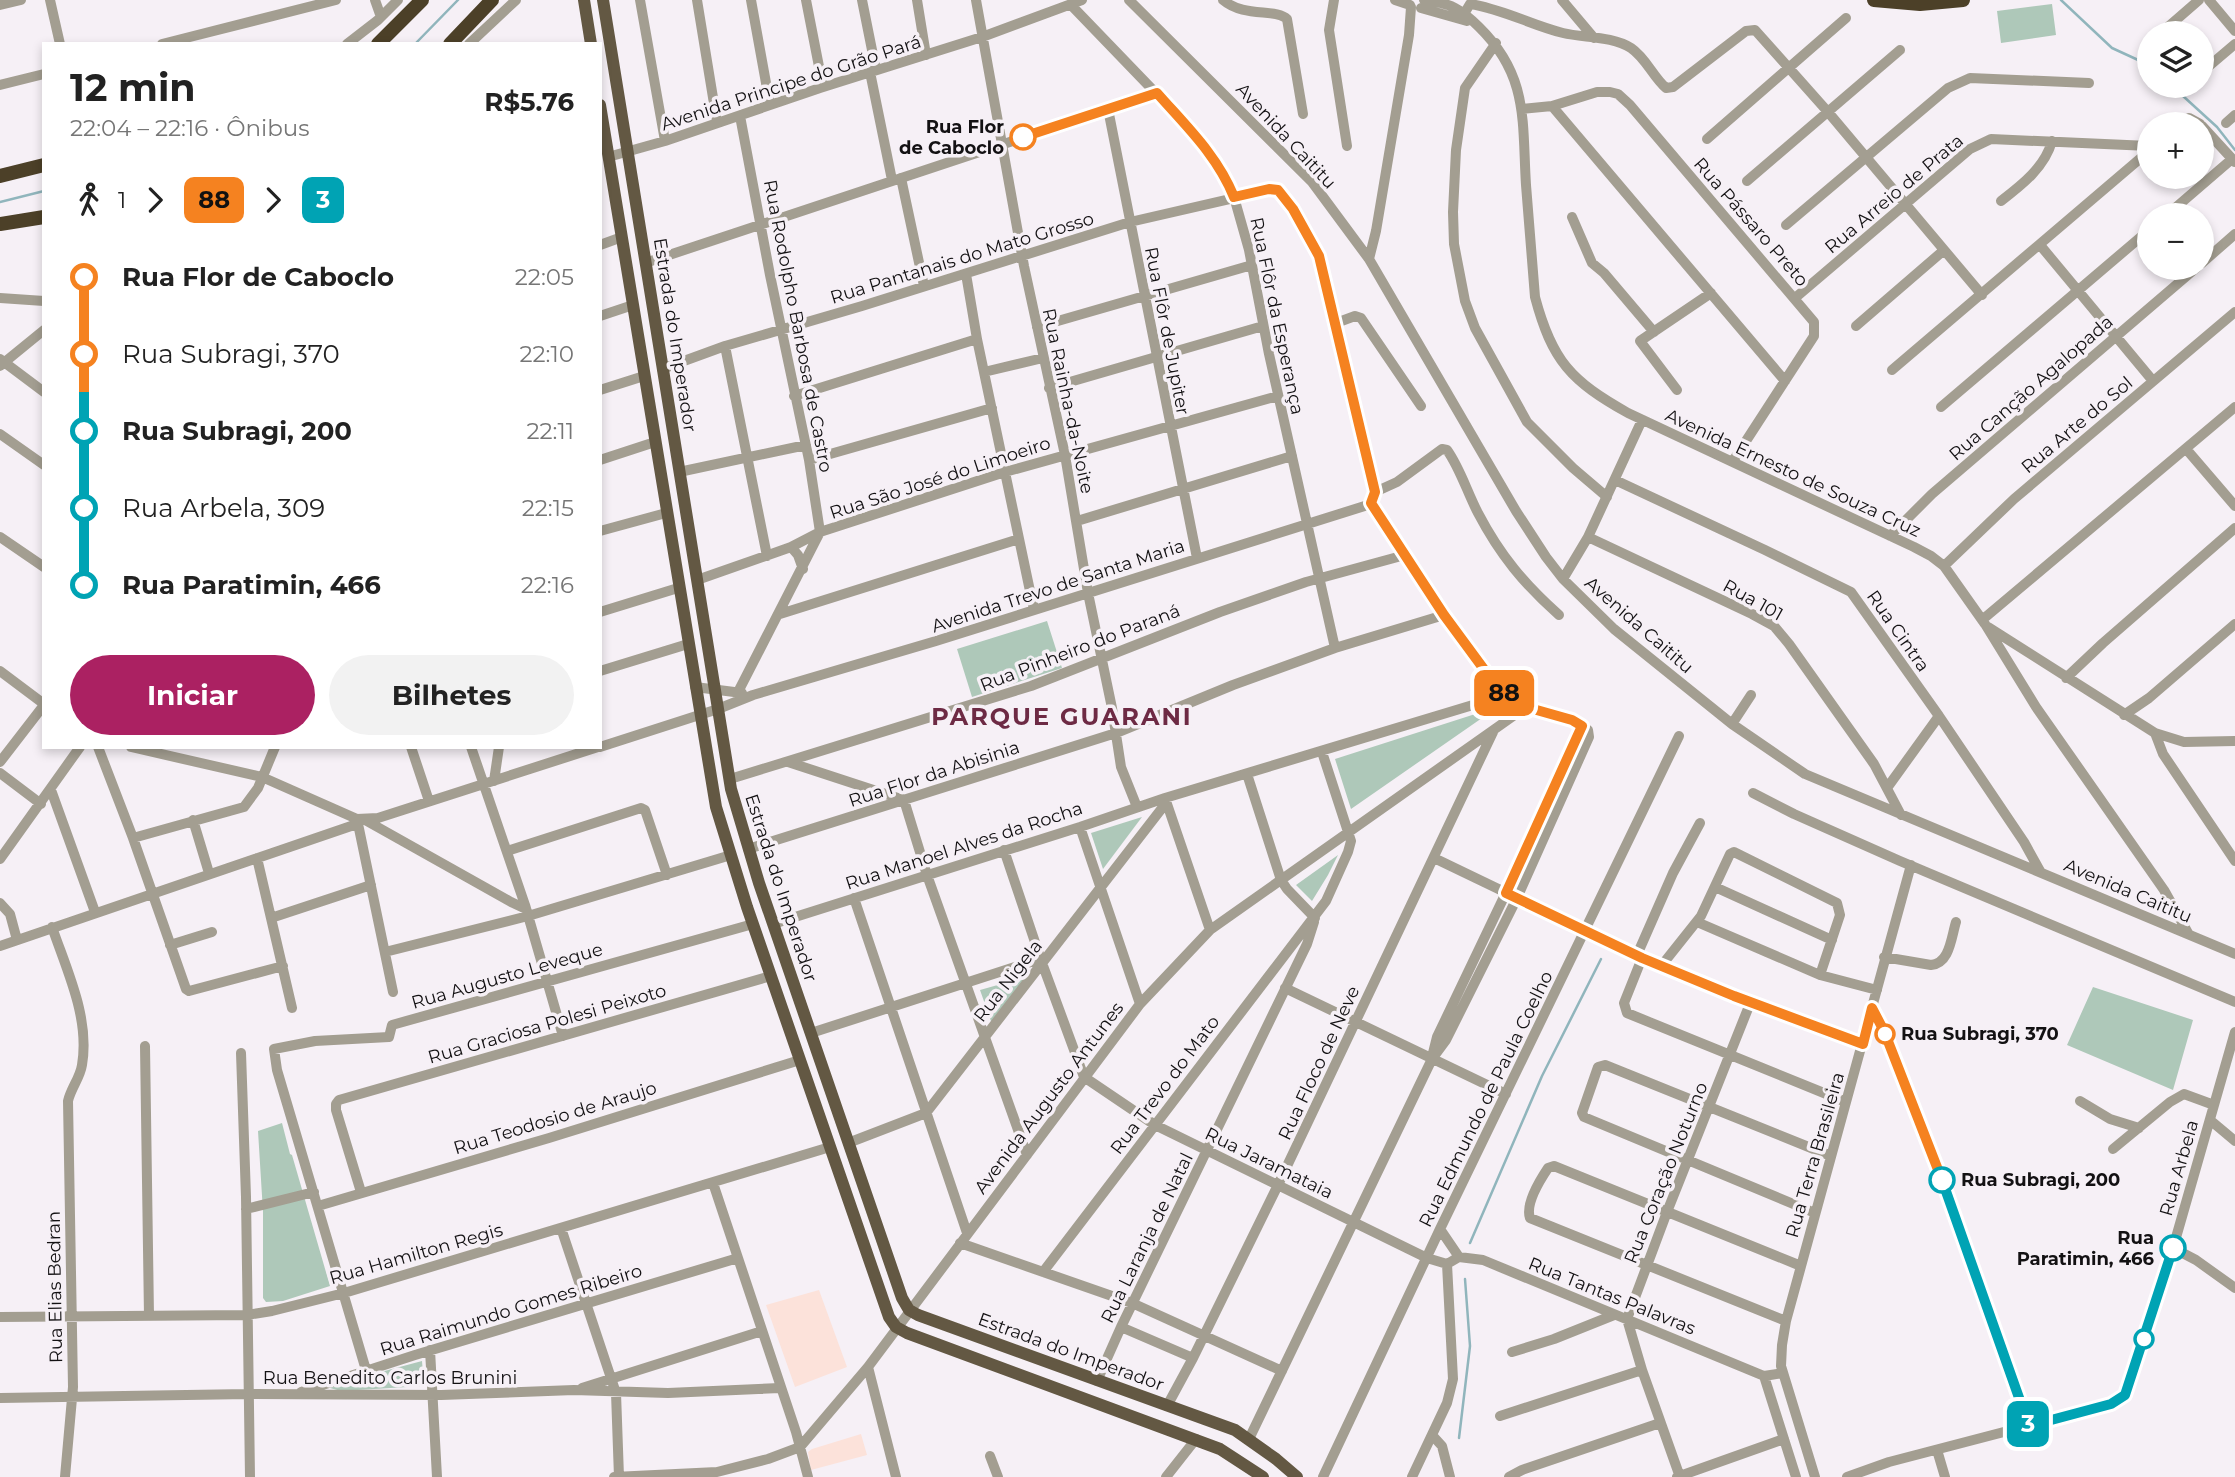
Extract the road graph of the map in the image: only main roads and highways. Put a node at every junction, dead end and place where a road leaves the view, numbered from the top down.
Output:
1 (422, 0) edge
2 (492, 0) edge
3 (586, 0) edge
4 (603, 0) edge
5 (1874, 0) edge
6 (1963, 0) edge
7 (381, 42) edge
8 (452, 42) edge
9 (592, 42) edge
10 (606, 58) edge
11 (602, 125) edge
12 (606, 164) edge
13 (42, 166) edge
14 (0, 176) edge
15 (42, 217) edge
16 (0, 224) edge
17 (696, 692) junction
18 (718, 709) junction
19 (1003, 1347) junction
20 (1007, 1369) junction
21 (1264, 1477) edge
22 (1297, 1477) edge

1 - 7 highway
2 - 8 highway
3 - 9 main road
4 - 10 main road, Estrada do Imperador
5 - 6 highway
10 - 18 main road, Estrada do Imperador
11 - 12 main road, Estrada do Imperador
12 - 17 main road, Estrada do Imperador
13 - 14 highway
15 - 16 highway
17 - 18 main road
17 - 20 main road, Estrada do Imperador
18 - 19 main road, Estrada do Imperador
19 - 20 main road
19 - 22 main road, Estrada do Imperador
20 - 21 main road

